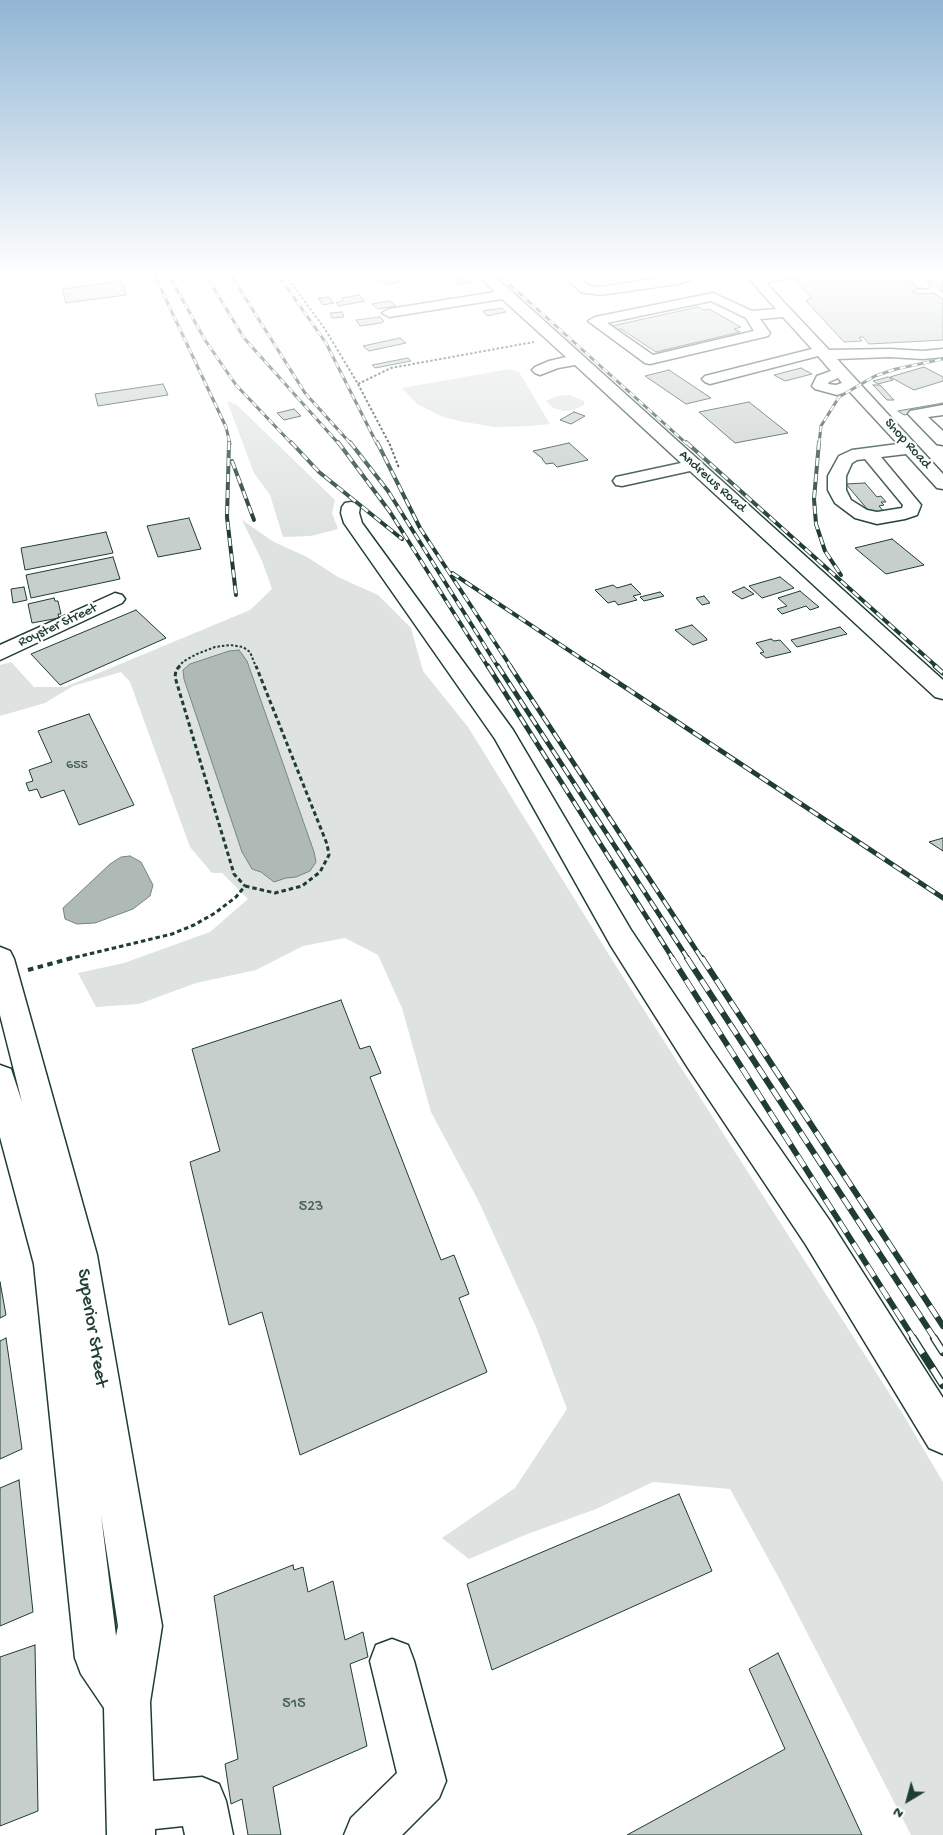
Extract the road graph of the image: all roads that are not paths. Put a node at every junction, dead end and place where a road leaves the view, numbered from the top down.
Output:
1 (575, 358) edge
2 (647, 358) edge
3 (660, 358) edge
4 (804, 358) edge
5 (828, 358) edge
6 (578, 360) junction
7 (540, 370) dead end
8 (841, 372) junction
9 (710, 379) dead end
10 (853, 384) junction
11 (943, 410) edge
12 (943, 440) edge
13 (910, 448) junction
14 (869, 453) junction
15 (693, 465) junction
16 (622, 481) dead end
17 (943, 484) edge
18 (352, 507) dead end
19 (115, 599) dead end
20 (0, 653) edge
21 (943, 692) edge
22 (3, 968) edge
23 (0, 1079) edge
24 (66, 1259) junction
25 (943, 1434) edge
26 (392, 1661) dead end
27 (131, 1821) edge
28 (209, 1835) edge
29 (368, 1835) edge

1 - 6 street, Andrews Road
2 - 3 street
4 - 9 street
5 - 8 street, Shop Road
6 - 7 street
6 - 15 street, Andrews Road
8 - 10 street, Shop Road
8 - 10 street
10 - 13 street, Shop Road
11 - 12 street
13 - 14 street
13 - 17 street, Shop Road
14 - 14 street
15 - 16 street
15 - 21 street, Andrews Road
18 - 25 street
19 - 20 street, Royster Street
22 - 24 street, Superior Street
23 - 24 street, Superior Street
24 - 27 street, Superior Street
26 - 29 street
27 - 28 street

